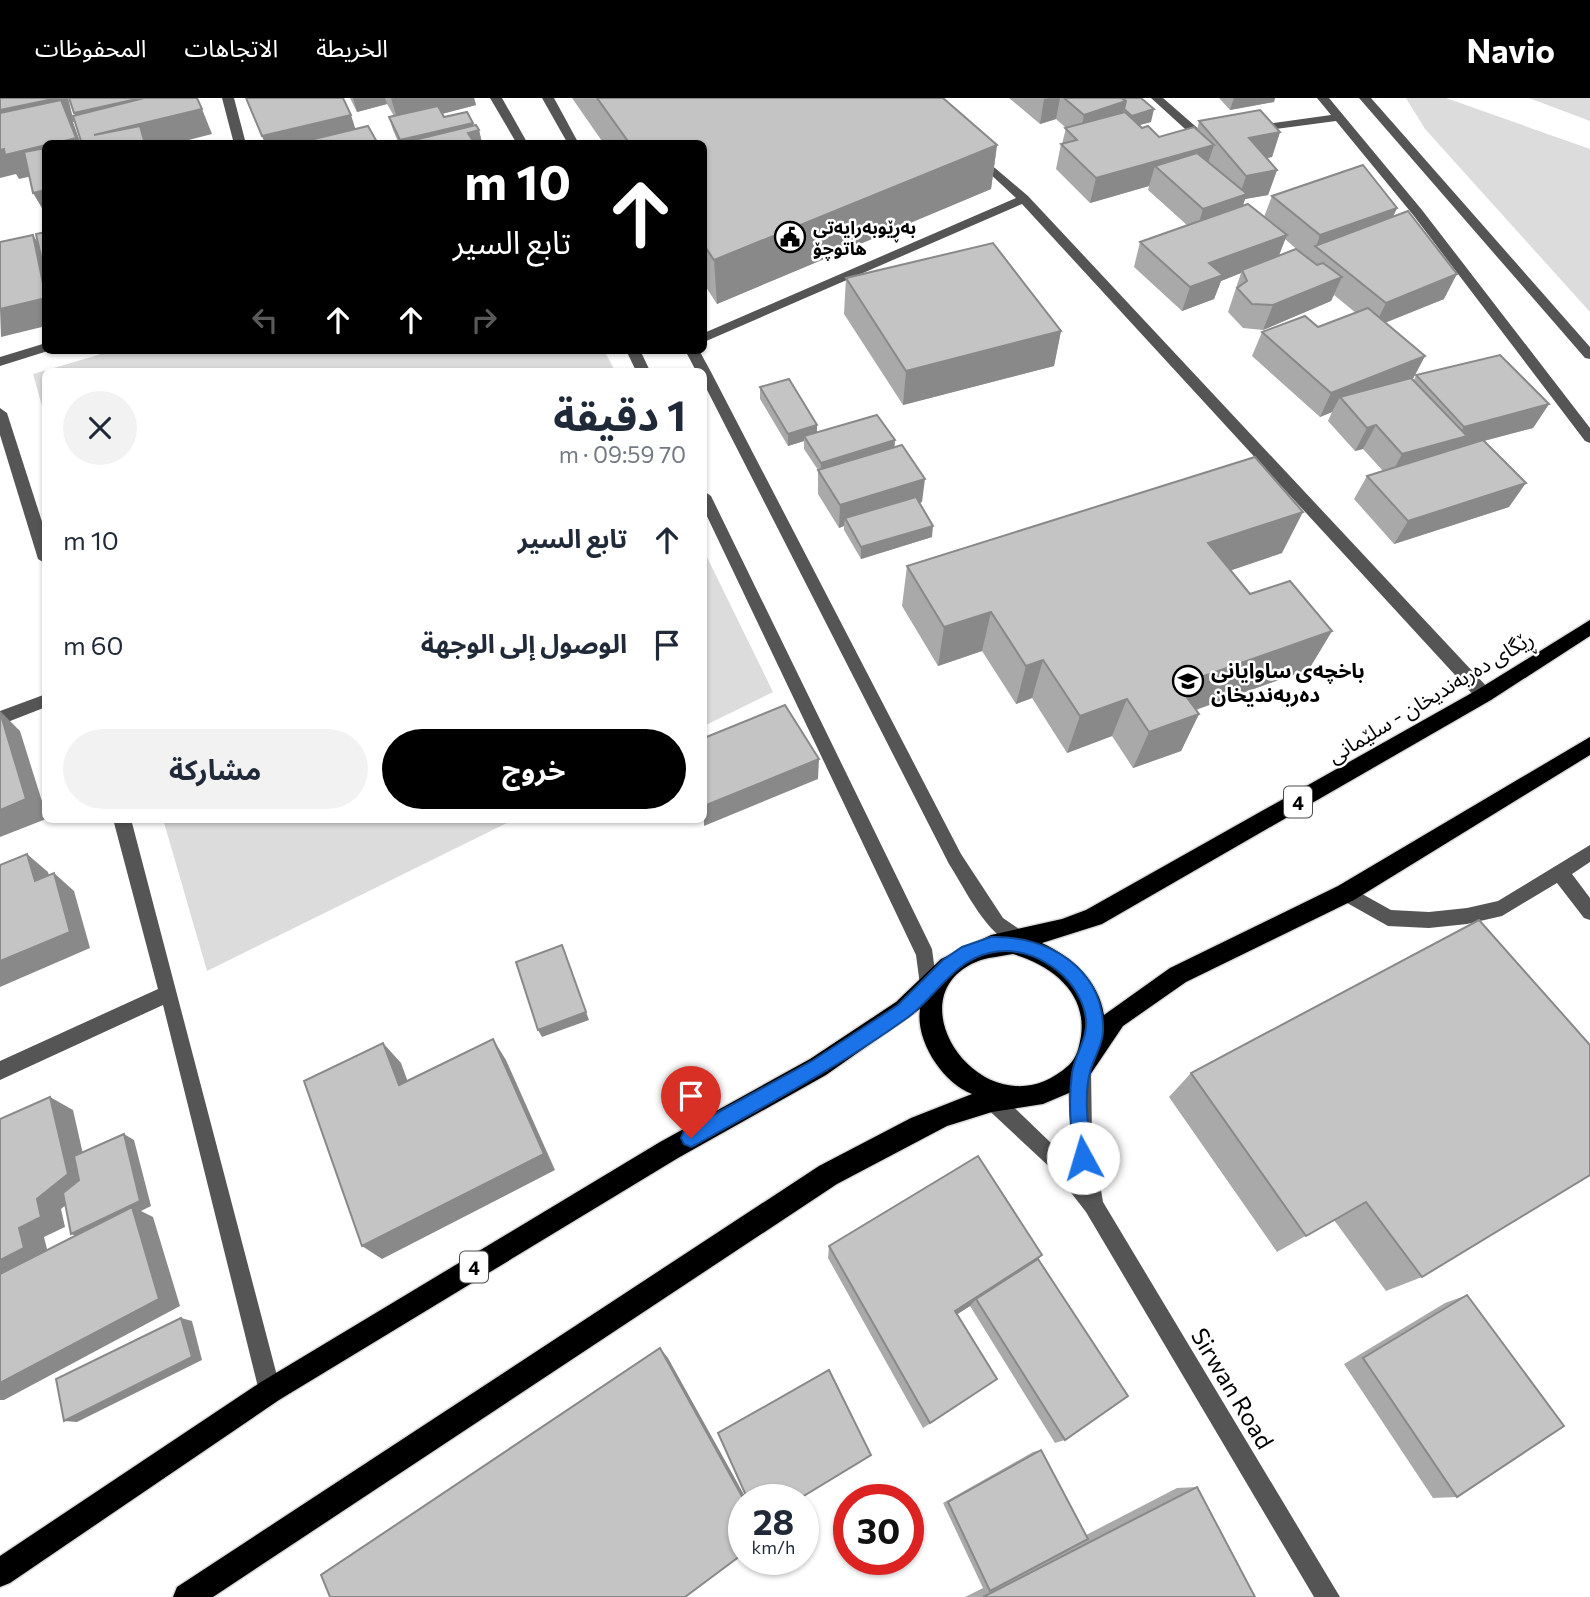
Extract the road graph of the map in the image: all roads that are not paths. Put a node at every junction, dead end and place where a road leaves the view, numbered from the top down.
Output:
1 (228, 98) edge
2 (496, 98) edge
3 (548, 98) edge
4 (1157, 98) edge
5 (1323, 98) edge
6 (1365, 98) edge
7 (1339, 117) junction
8 (1237, 131) edge
9 (1224, 133) edge
10 (239, 140) edge
11 (521, 140) edge
12 (572, 140) edge
13 (963, 144) edge
14 (1024, 199) junction
15 (707, 337) edge
16 (42, 348) edge
17 (1590, 355) edge
18 (0, 362) edge
19 (707, 379) edge
20 (0, 413) edge
21 (1590, 438) edge
22 (707, 502) edge
23 (42, 546) edge
24 (1590, 627) edge
25 (1484, 695) junction
26 (42, 702) edge
27 (0, 718) edge
28 (1590, 745) edge
29 (123, 823) edge
30 (1590, 853) edge
31 (1559, 871) junction
32 (1346, 893) junction
33 (1590, 912) edge
34 (1027, 944) junction
35 (169, 993) junction
36 (929, 997) junction
37 (1084, 1065) junction
38 (0, 1071) edge
39 (1005, 1098) junction
40 (1093, 1205) junction
41 (270, 1391) junction
42 (0, 1573) edge
43 (187, 1597) edge
44 (1328, 1597) edge

1 - 10 street
2 - 11 street
3 - 12 street
4 - 9 street
5 - 7 street
6 - 17 street
7 - 8 street
7 - 21 street
13 - 14 street
14 - 15 street
14 - 25 street
16 - 18 street
19 - 34 street
20 - 23 street
22 - 36 street
24 - 25 highway, ڕێگای دەربەندیخان - سلێمانی / 4
25 - 34 highway, ڕێگای دەربەندیخان - سلێمانی / 4
26 - 27 street
28 - 32 highway
29 - 35 street
30 - 31 street
31 - 32 street
31 - 33 street
32 - 37 highway
34 - 36 highway, 4
34 - 37 highway, 4
35 - 38 street
35 - 41 street
36 - 39 highway
36 - 41 highway, 4
37 - 39 highway
37 - 40 street, Sirwan Road
39 - 40 street, Sirwan Road
39 - 43 highway
40 - 44 street, Sirwan Road
41 - 42 highway, 4

